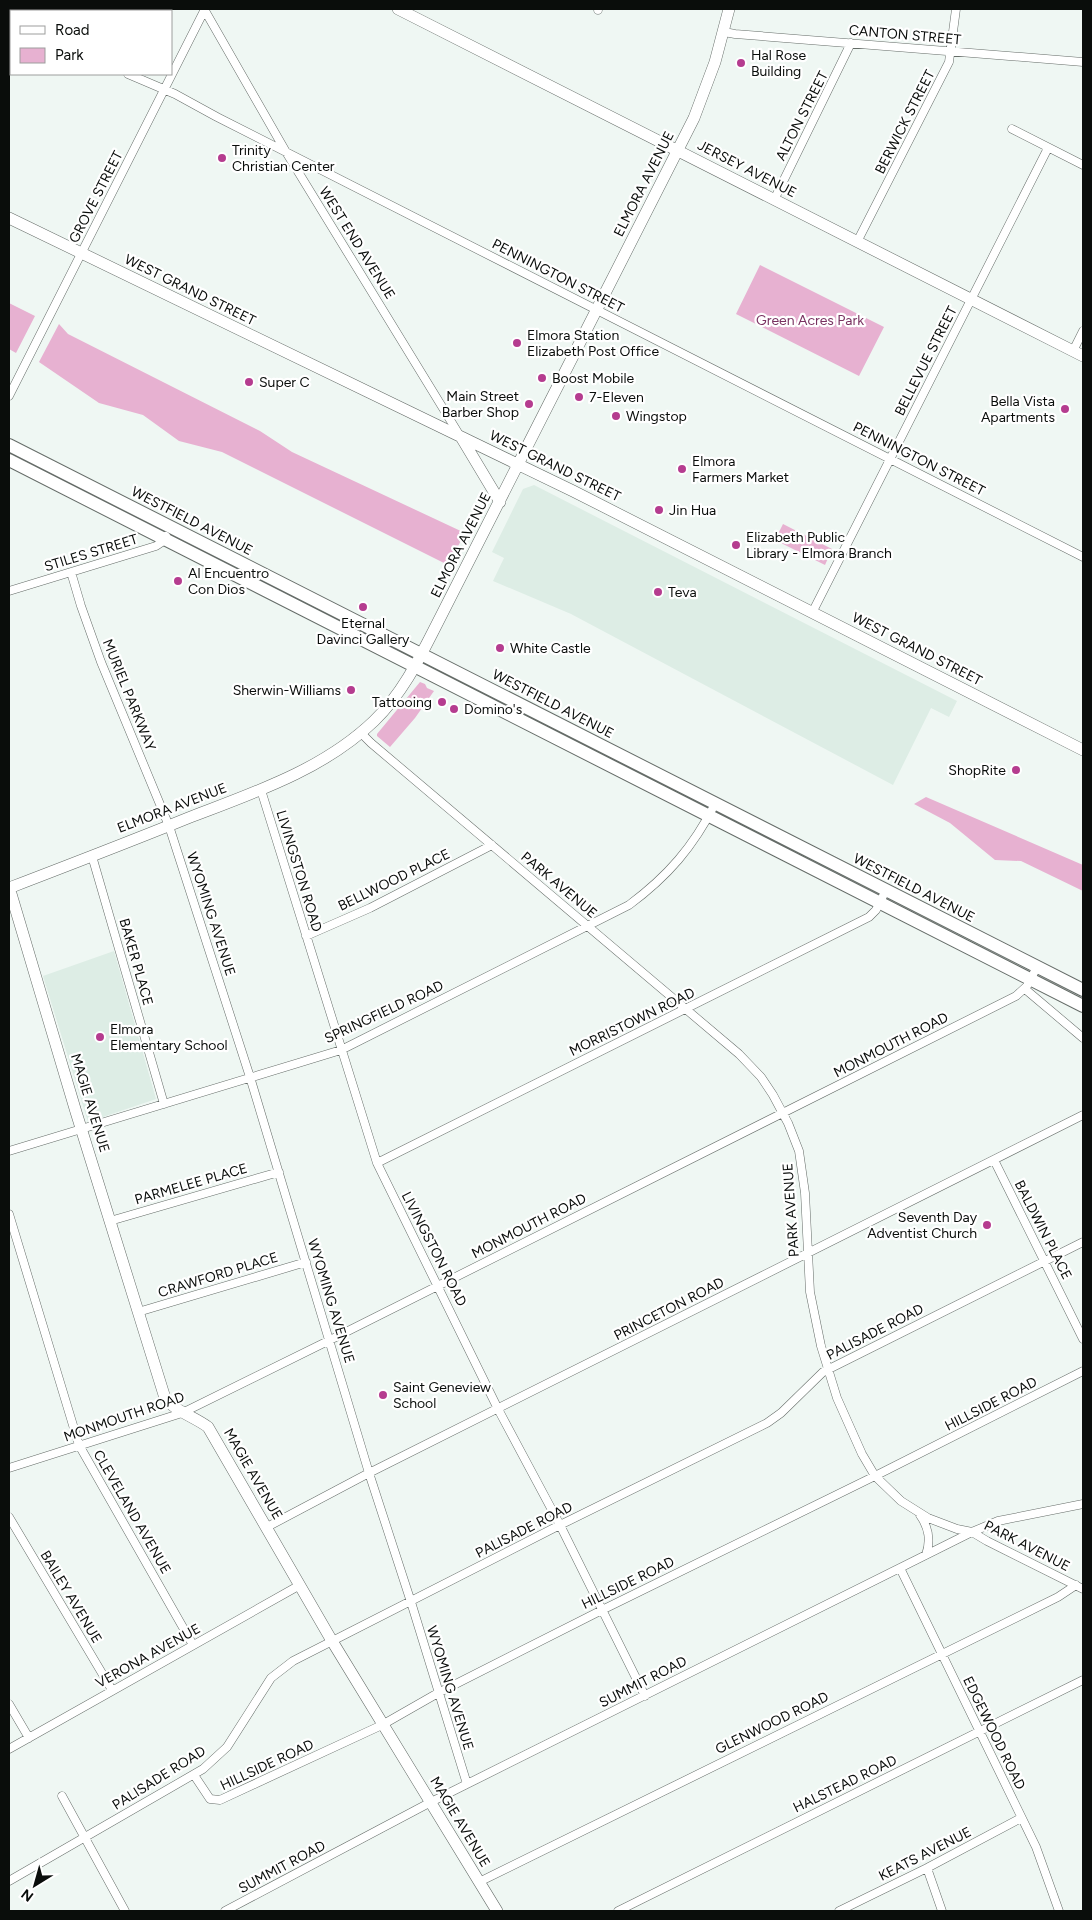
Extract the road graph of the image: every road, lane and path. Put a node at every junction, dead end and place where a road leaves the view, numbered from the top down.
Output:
1 (205, 9) edge
2 (398, 9) edge
3 (729, 9) edge
4 (956, 9) edge
5 (724, 32) junction
6 (851, 44) junction
7 (952, 52) junction
8 (1083, 62) edge
9 (172, 73) edge
10 (130, 75) edge
11 (171, 75) edge
12 (164, 89) junction
13 (1012, 129) dead end
14 (1048, 148) junction
15 (678, 151) junction
16 (286, 152) junction
17 (1083, 166) edge
18 (774, 200) junction
19 (9, 218) edge
20 (858, 242) junction
21 (81, 254) junction
22 (972, 300) junction
23 (597, 310) junction
24 (1083, 331) edge
25 (1078, 354) edge
26 (9, 396) edge
27 (461, 437) junction
28 (9, 445) edge
29 (890, 458) junction
30 (9, 460) edge
31 (518, 465) junction
32 (500, 502) junction
33 (171, 527) junction
34 (164, 539) junction
35 (1083, 556) edge
36 (71, 572) junction
37 (277, 581) junction
38 (9, 591) edge
39 (271, 593) junction
40 (812, 613) junction
41 (421, 654) junction
42 (415, 666) junction
43 (567, 728) junction
44 (361, 733) junction
45 (561, 740) junction
46 (1083, 750) edge
47 (261, 790) junction
48 (716, 804) junction
49 (709, 816) junction
50 (169, 826) junction
51 (492, 845) junction
52 (92, 856) junction
53 (9, 888) edge
54 (886, 890) junction
55 (880, 902) junction
56 (588, 925) junction
57 (306, 936) junction
58 (1037, 967) junction
59 (1028, 984) junction
60 (1083, 990) edge
61 (1083, 1006) edge
62 (686, 1008) junction
63 (1083, 1038) edge
64 (341, 1050) junction
65 (250, 1077) junction
66 (164, 1104) junction
67 (783, 1113) junction
68 (1083, 1115) edge
69 (82, 1129) junction
70 (9, 1151) edge
71 (994, 1160) junction
72 (377, 1163) junction
73 (279, 1172) junction
74 (9, 1214) edge
75 (110, 1221) junction
76 (1083, 1242) edge
77 (808, 1253) junction
78 (1044, 1261) junction
79 (306, 1262) junction
80 (438, 1285) junction
81 (138, 1312) junction
82 (1083, 1339) edge
83 (330, 1340) junction
84 (827, 1370) junction
85 (1083, 1371) edge
86 (498, 1408) junction
87 (182, 1412) junction
88 (79, 1445) junction
89 (9, 1468) edge
90 (369, 1473) junction
91 (875, 1476) junction
92 (1083, 1504) edge
93 (917, 1512) junction
94 (9, 1517) edge
95 (560, 1525) junction
96 (266, 1527) junction
97 (972, 1532) junction
98 (926, 1555) junction
99 (900, 1568) junction
100 (300, 1586) junction
101 (1080, 1587) edge
102 (411, 1602) junction
103 (602, 1610) junction
104 (332, 1641) junction
105 (193, 1645) junction
106 (942, 1653) junction
107 (1083, 1680) edge
108 (112, 1690) junction
109 (438, 1693) junction
110 (645, 1696) junction
111 (9, 1704) edge
112 (382, 1725) junction
113 (980, 1731) junction
114 (29, 1738) junction
115 (9, 1749) edge
116 (194, 1775) junction
117 (467, 1784) junction
118 (62, 1796) dead end
119 (431, 1802) junction
120 (1022, 1818) junction
121 (86, 1837) junction
122 (927, 1868) junction
123 (9, 1881) edge
124 (479, 1882) junction
125 (235, 1909) edge
126 (125, 1911) edge
127 (225, 1911) edge
128 (497, 1911) edge
129 (618, 1911) edge
130 (839, 1911) edge
131 (942, 1911) edge
132 (1060, 1911) edge

1 - 9 street, GROVE STREET
1 - 16 street, WEST END AVENUE
2 - 15 street, JERSEY AVENUE
3 - 5 street, ELMORA AVENUE
4 - 7 street, BERWICK STREET
5 - 6 street, CANTON STREET
5 - 15 street, ELMORA AVENUE
6 - 7 street, CANTON STREET
6 - 18 street, ALTON STREET
7 - 8 street, CANTON STREET
7 - 20 street, BERWICK STREET
10 - 12 street, PENNINGTON STREET
11 - 12 street, GROVE STREET
12 - 16 street, PENNINGTON STREET
12 - 21 street, GROVE STREET
13 - 14 street
14 - 17 street
14 - 22 street, BELLEVUE STREET
15 - 18 street, JERSEY AVENUE
15 - 23 street, ELMORA AVENUE
16 - 23 street, PENNINGTON STREET
16 - 27 street, WEST END AVENUE
18 - 20 street, JERSEY AVENUE
19 - 21 street, WEST GRAND STREET
20 - 22 street, JERSEY AVENUE
21 - 26 street, GROVE STREET
21 - 27 street, WEST GRAND STREET
22 - 25 street, JERSEY AVENUE
22 - 29 street, BELLEVUE STREET
23 - 29 street, PENNINGTON STREET
23 - 31 street, ELMORA AVENUE
24 - 25 street
27 - 31 street, WEST GRAND STREET
27 - 32 street
28 - 33 main road, WESTFIELD AVENUE
29 - 35 street, PENNINGTON STREET
29 - 40 street, BELLEVUE STREET
30 - 34 main road, WESTFIELD AVENUE
31 - 32 street, ELMORA AVENUE
31 - 40 street, WEST GRAND STREET
32 - 41 street, ELMORA AVENUE
33 - 34 street
33 - 37 main road, WESTFIELD AVENUE
34 - 36 street, STILES STREET
34 - 39 main road, WESTFIELD AVENUE
36 - 38 street, STILES STREET
36 - 50 street, MURIEL PARKWAY
37 - 39 main road
37 - 41 main road, WESTFIELD AVENUE
39 - 42 main road, WESTFIELD AVENUE
40 - 46 street, WEST GRAND STREET
41 - 42 street, ELMORA AVENUE
41 - 43 main road, WESTFIELD AVENUE
42 - 44 street, ELMORA AVENUE
42 - 45 main road, WESTFIELD AVENUE
43 - 45 main road
43 - 48 main road, WESTFIELD AVENUE
44 - 47 street, ELMORA AVENUE
44 - 51 street, PARK AVENUE
45 - 49 main road, WESTFIELD AVENUE
47 - 50 street, ELMORA AVENUE
47 - 57 street, LIVINGSTON ROAD
48 - 49 street, SPRINGFIELD ROAD
48 - 54 main road, WESTFIELD AVENUE
49 - 55 main road, WESTFIELD AVENUE
49 - 56 street, SPRINGFIELD ROAD
50 - 52 street, ELMORA AVENUE
50 - 65 street, WYOMING AVENUE
51 - 56 street, PARK AVENUE
51 - 57 street, BELLWOOD PLACE
52 - 53 street, ELMORA AVENUE
52 - 66 street, BAKER PLACE
53 - 69 street, MAGIE AVENUE
54 - 55 street, MORRISTOWN ROAD
54 - 58 main road, WESTFIELD AVENUE
55 - 59 main road, WESTFIELD AVENUE
55 - 62 street, MORRISTOWN ROAD
56 - 62 street, PARK AVENUE
56 - 64 street, SPRINGFIELD ROAD
57 - 64 street, LIVINGSTON ROAD
58 - 59 street
58 - 60 main road, WESTFIELD AVENUE
59 - 61 main road, WESTFIELD AVENUE
59 - 63 street
59 - 67 street, MONMOUTH ROAD
62 - 67 street, PARK AVENUE
62 - 72 street, MORRISTOWN ROAD
64 - 65 street, SPRINGFIELD ROAD
64 - 72 street, LIVINGSTON ROAD
65 - 66 street, SPRINGFIELD ROAD
65 - 73 street, WYOMING AVENUE
66 - 69 street, SPRINGFIELD ROAD
67 - 77 street, PARK AVENUE
67 - 80 street, MONMOUTH ROAD
68 - 71 street, PRINCETON ROAD
69 - 70 street, SPRINGFIELD ROAD
69 - 75 street, MAGIE AVENUE
71 - 77 street, PRINCETON ROAD
71 - 78 street, BALDWIN PLACE
72 - 80 street, LIVINGSTON ROAD
73 - 75 street, PARMELEE PLACE
73 - 79 street, WYOMING AVENUE
74 - 88 street, CLEVELAND AVENUE
75 - 81 street, MAGIE AVENUE
76 - 78 street, PALISADE ROAD
77 - 84 street, PARK AVENUE
77 - 86 street, PRINCETON ROAD
78 - 82 street, BALDWIN PLACE
78 - 84 street, PALISADE ROAD
79 - 81 street, CRAWFORD PLACE
79 - 83 street, WYOMING AVENUE
80 - 83 street, MONMOUTH ROAD
80 - 86 street, LIVINGSTON ROAD
81 - 87 street, MAGIE AVENUE
83 - 87 street, MONMOUTH ROAD
83 - 90 street, WYOMING AVENUE
84 - 91 street, PARK AVENUE
84 - 95 street, PALISADE ROAD
85 - 91 street, HILLSIDE ROAD
86 - 90 street, PRINCETON ROAD
86 - 95 street, LIVINGSTON ROAD
87 - 88 street, MONMOUTH ROAD
87 - 96 street, MAGIE AVENUE
88 - 89 street, MONMOUTH ROAD
88 - 105 street, CLEVELAND AVENUE
90 - 96 street, PRINCETON ROAD
90 - 102 street, WYOMING AVENUE
91 - 93 street, PARK AVENUE
91 - 103 street, HILLSIDE ROAD
92 - 97 street, SUMMIT ROAD
93 - 97 street, PARK AVENUE
93 - 98 street
94 - 108 street, BAILEY AVENUE
95 - 102 street, PALISADE ROAD
95 - 103 street, LIVINGSTON ROAD
96 - 100 street, MAGIE AVENUE
97 - 98 street, SUMMIT ROAD
97 - 101 street, PARK AVENUE
98 - 99 street, SUMMIT ROAD
99 - 106 street, EDGEWOOD ROAD
99 - 110 street, SUMMIT ROAD
100 - 104 street, MAGIE AVENUE
100 - 105 street, VERONA AVENUE
101 - 106 street, GLENWOOD ROAD
102 - 104 street, PALISADE ROAD
102 - 109 street, WYOMING AVENUE
103 - 109 street, HILLSIDE ROAD
103 - 110 street, LIVINGSTON ROAD
104 - 112 street, MAGIE AVENUE
104 - 116 street, PALISADE ROAD
105 - 108 street, VERONA AVENUE
106 - 113 street, EDGEWOOD ROAD
106 - 124 street, GLENWOOD ROAD
107 - 113 street, HALSTEAD ROAD
108 - 114 street, VERONA AVENUE
109 - 112 street, HILLSIDE ROAD
109 - 117 street, WYOMING AVENUE
110 - 117 street, SUMMIT ROAD
111 - 114 street
112 - 116 street, HILLSIDE ROAD
112 - 119 street, MAGIE AVENUE
113 - 120 street, EDGEWOOD ROAD
113 - 129 street, HALSTEAD ROAD
114 - 115 street, VERONA AVENUE
116 - 121 street, PALISADE ROAD
117 - 119 street, SUMMIT ROAD
118 - 121 street
119 - 124 street, MAGIE AVENUE
119 - 125 street, SUMMIT ROAD
120 - 122 street, KEATS AVENUE
120 - 132 street, EDGEWOOD ROAD
121 - 123 street, PALISADE ROAD
121 - 126 street
122 - 130 street, KEATS AVENUE
122 - 131 street
124 - 128 street, MAGIE AVENUE
125 - 127 street, SUMMIT ROAD

